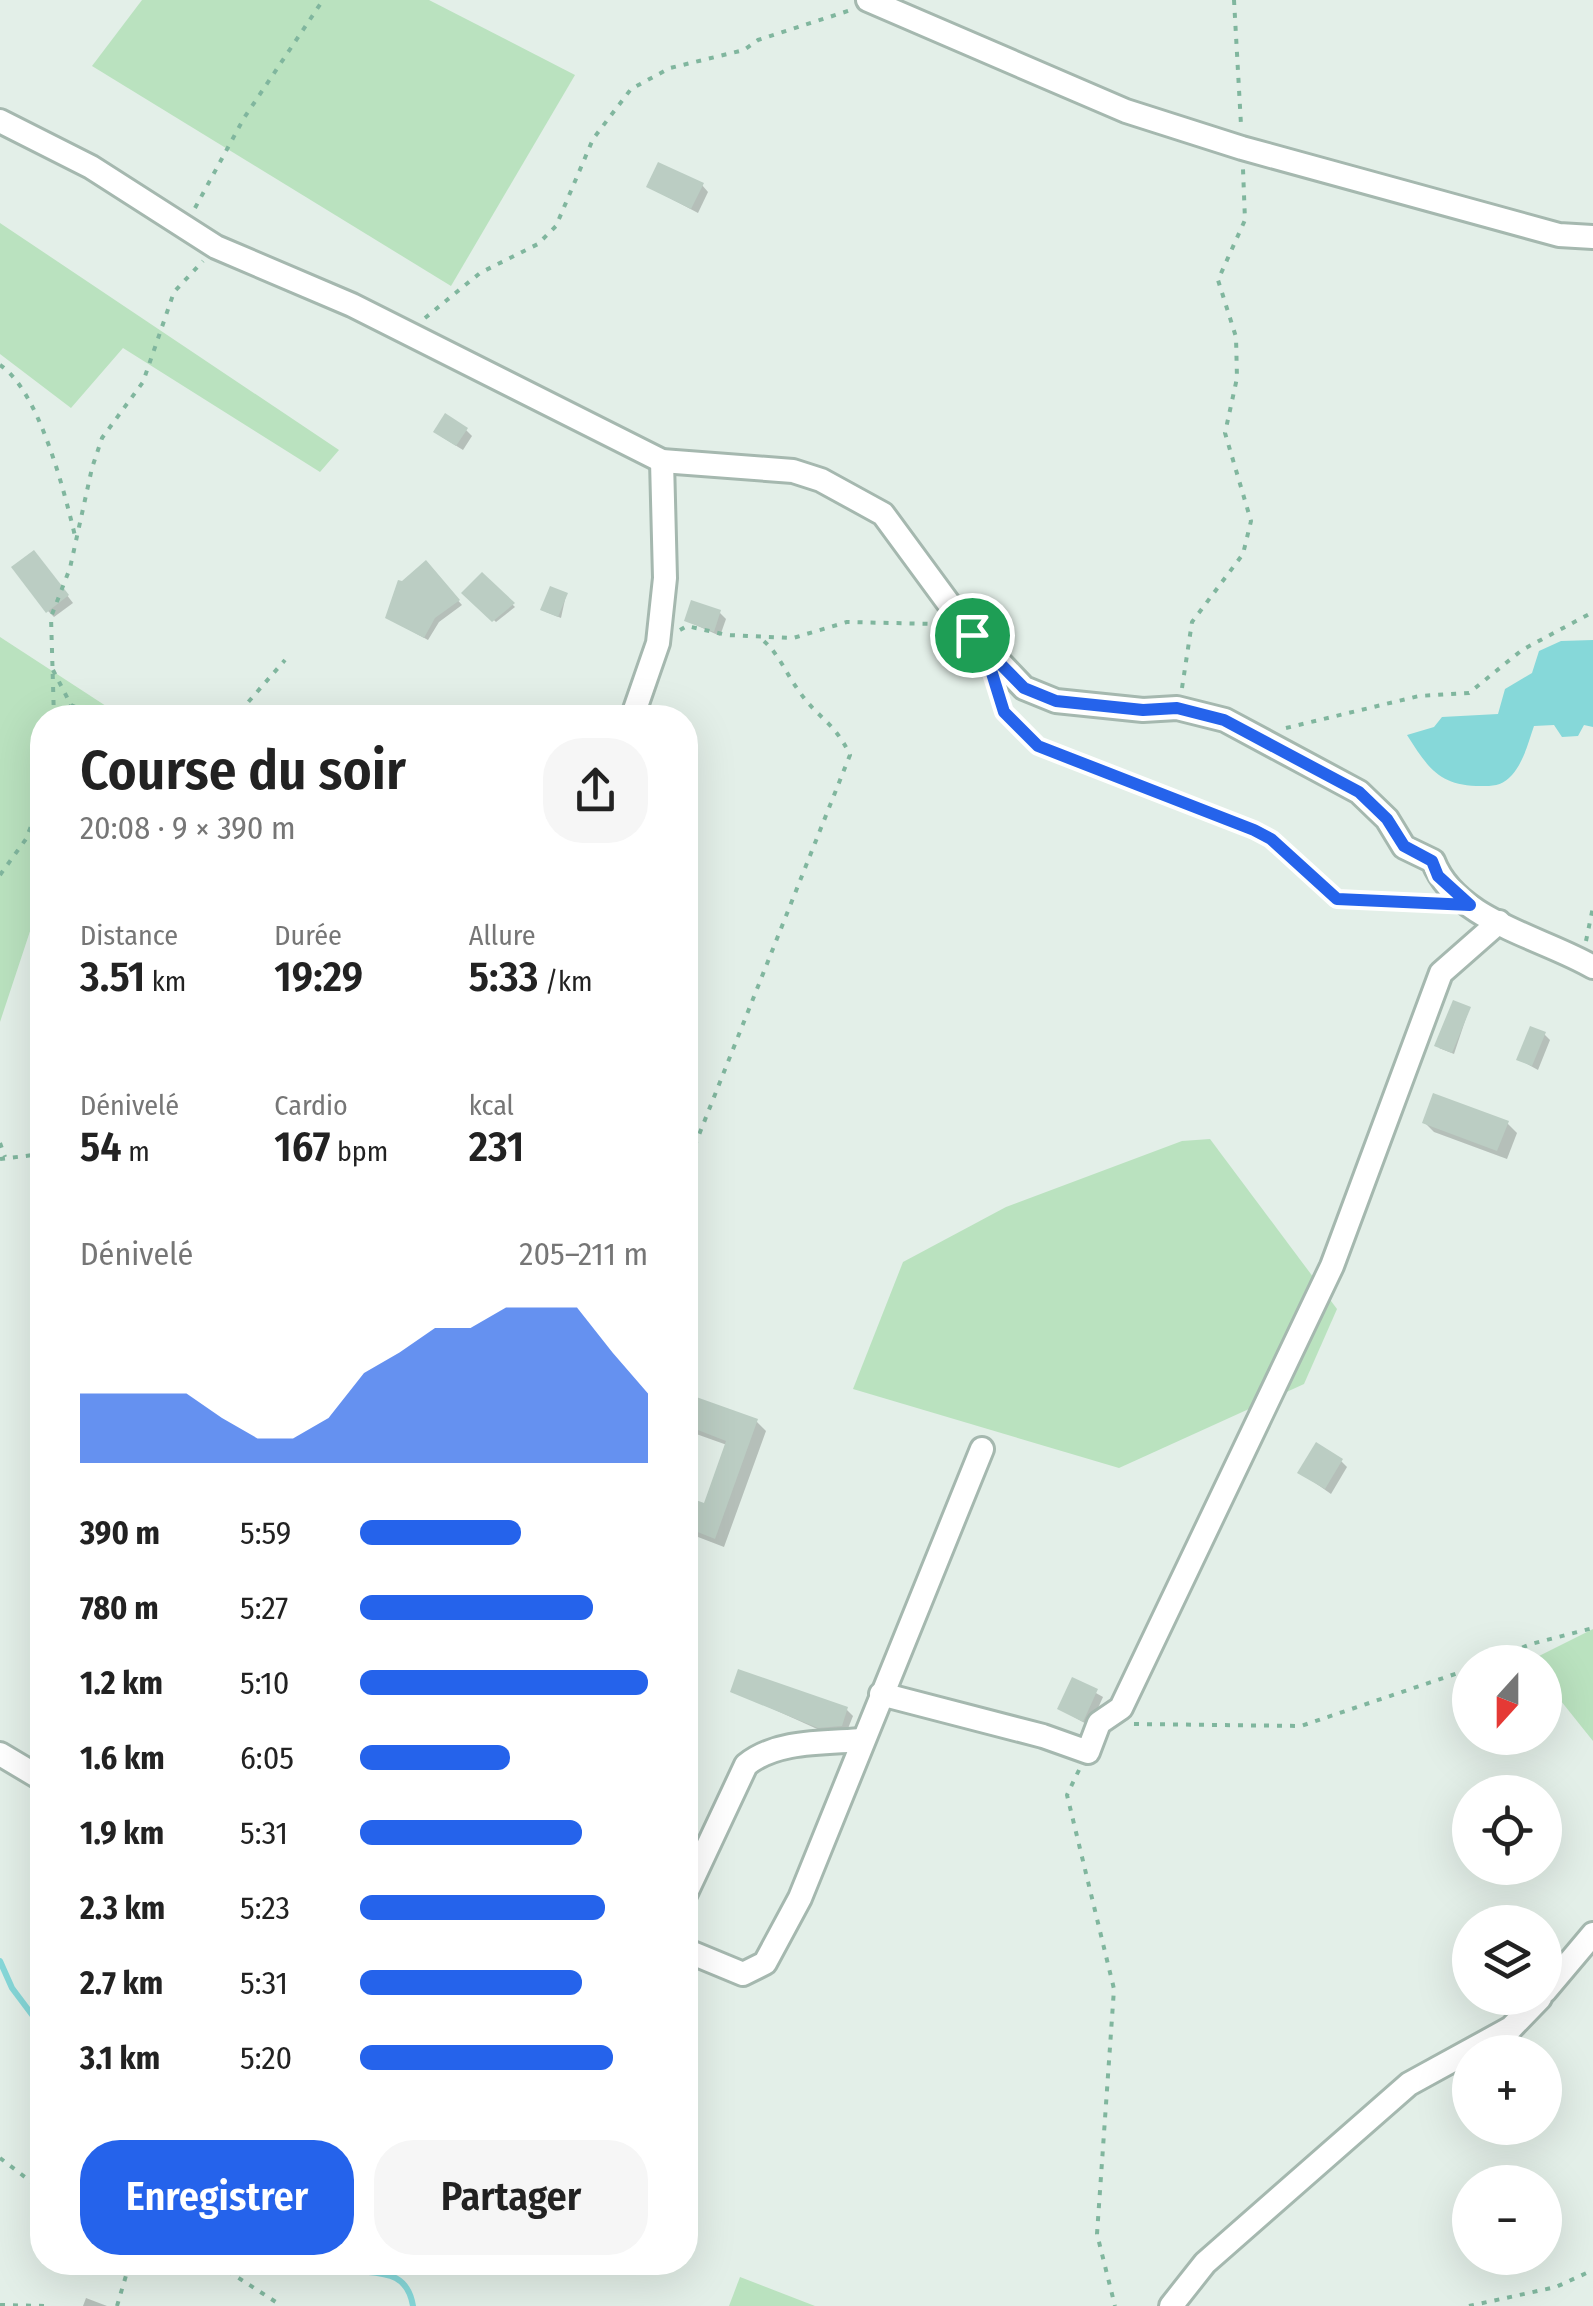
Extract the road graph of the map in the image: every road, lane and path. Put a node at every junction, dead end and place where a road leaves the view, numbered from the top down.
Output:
1 (323, 0) edge
2 (1234, 0) edge
3 (874, 3) edge
4 (0, 121) edge
5 (1242, 148) junction
6 (186, 228) junction
7 (1593, 237) edge
8 (216, 246) junction
9 (406, 334) junction
10 (0, 365) edge
11 (662, 461) junction
12 (76, 540) junction
13 (1593, 612) edge
14 (972, 635) junction
15 (756, 636) junction
16 (658, 642) junction
17 (284, 660) dead end
18 (50, 666) junction
19 (995, 684) dead end
20 (53, 705) edge
21 (71, 705) edge
22 (245, 705) edge
23 (636, 705) edge
24 (1177, 708) junction
25 (1253, 734) junction
26 (30, 830) edge
27 (0, 875) edge
28 (1470, 905) junction
29 (1593, 907) edge
30 (1499, 922) junction
31 (1588, 964) edge
32 (698, 1137) edge
33 (0, 1143) edge
34 (30, 1157) edge
35 (3, 1158) edge
36 (982, 1448) dead end
37 (1593, 1628) edge
38 (1528, 1645) edge
39 (1452, 1675) edge
40 (881, 1694) junction
41 (1099, 1723) junction
42 (862, 1740) junction
43 (1088, 1752) junction
44 (0, 1754) edge
45 (30, 1772) edge
46 (698, 1867) edge
47 (1593, 1934) edge
48 (698, 1955) edge
49 (1562, 1971) edge
50 (1523, 2015) edge
51 (0, 2158) edge
52 (30, 2181) edge
53 (1593, 2270) edge
54 (126, 2275) edge
55 (233, 2275) edge
56 (0, 2306) edge
57 (45, 2306) edge
58 (118, 2306) edge
59 (282, 2306) edge
60 (1115, 2306) edge
61 (1171, 2306) edge
62 (1468, 2306) edge

1 - 6 path
2 - 5 path
3 - 5 street
3 - 9 path
4 - 6 street
5 - 7 street
5 - 24 path
6 - 8 street
8 - 9 street
8 - 12 path
9 - 11 street
10 - 12 path
11 - 14 street
11 - 16 street
12 - 18 path
13 - 25 path
14 - 15 path
14 - 24 street
15 - 16 path
15 - 32 path
16 - 23 street
17 - 22 path
18 - 20 path
18 - 21 path
19 - 28 path
24 - 25 street
25 - 28 street
26 - 27 path
28 - 30 street
29 - 31 path
30 - 31 street
30 - 41 street
33 - 35 path
34 - 35 path
36 - 40 street
37 - 38 path
39 - 41 path
40 - 42 street
40 - 43 street
41 - 43 street
42 - 46 street
42 - 48 street
43 - 60 path
44 - 45 street
47 - 49 street
50 - 61 street
51 - 52 path
53 - 62 path
54 - 58 path
55 - 59 path
56 - 57 path

